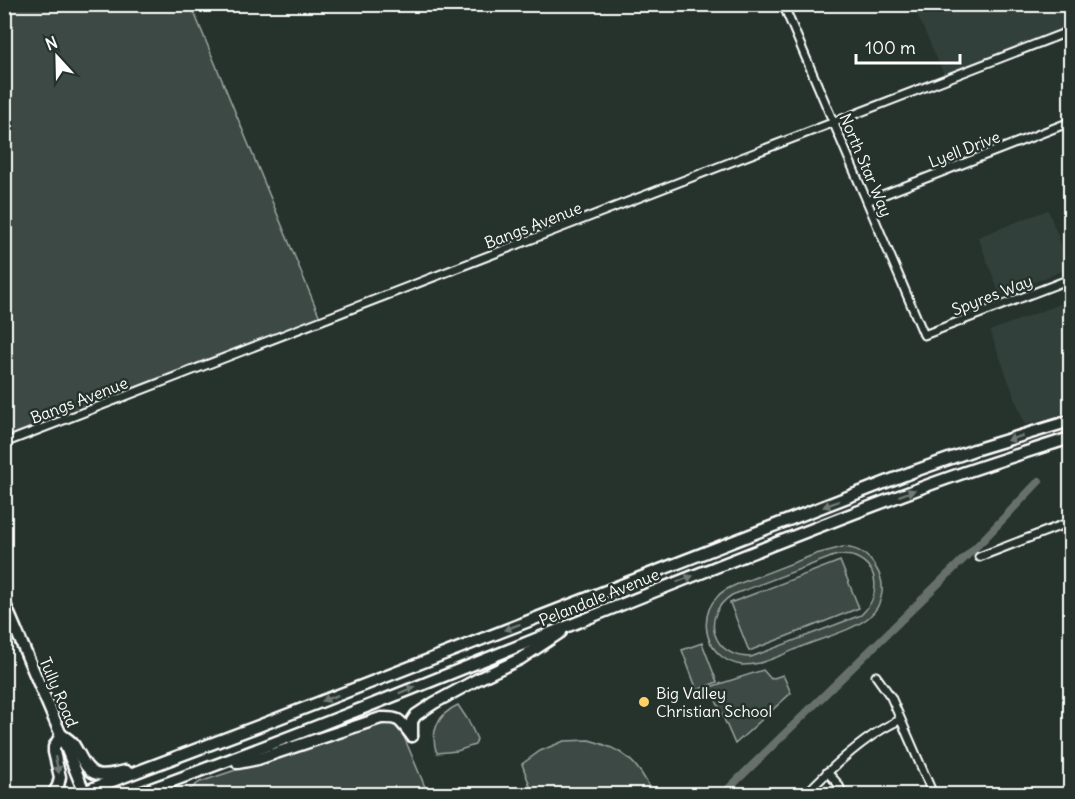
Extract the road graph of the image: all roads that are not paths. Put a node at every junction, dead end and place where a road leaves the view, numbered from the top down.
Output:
1 (783, 4) edge
2 (1071, 31) edge
3 (834, 123) junction
4 (1071, 123) edge
5 (867, 201) junction
6 (1071, 279) edge
7 (924, 336) joint
8 (1071, 421) edge
9 (1071, 438) edge
10 (4, 443) edge
11 (1071, 522) edge
12 (979, 557) dead end
13 (4, 602) edge
14 (573, 623) junction
15 (876, 676) dead end
16 (900, 720) junction
17 (61, 735) junction
18 (210, 768) junction
19 (140, 771) junction
20 (827, 772) junction
21 (82, 794) edge
22 (139, 794) edge
23 (53, 795) edge
24 (806, 795) edge
25 (843, 795) edge
26 (933, 795) edge

1 - 3 street, North Star Way
2 - 3 street, Bangs Avenue
3 - 5 street, North Star Way
3 - 10 street, Bangs Avenue
4 - 5 street, Lyell Drive
5 - 7 street, North Star Way
6 - 7 street, Spyres Way
8 -> 19 main road, Pelandale Avenue
14 -> 9 main road, Pelandale Avenue
11 - 12 street
13 - 17 main road, Tully Road
18 -> 14 main road, Pelandale Avenue
14 - 18 main road
15 - 16 street
16 - 20 street
16 - 26 street
17 - 19 main road, Pelandale Avenue
17 - 21 main road, Tully Road
17 -> 23 main road
18 - 22 main road, Pelandale Avenue
19 - 21 main road, Pelandale Avenue
20 - 24 street
20 - 25 street

